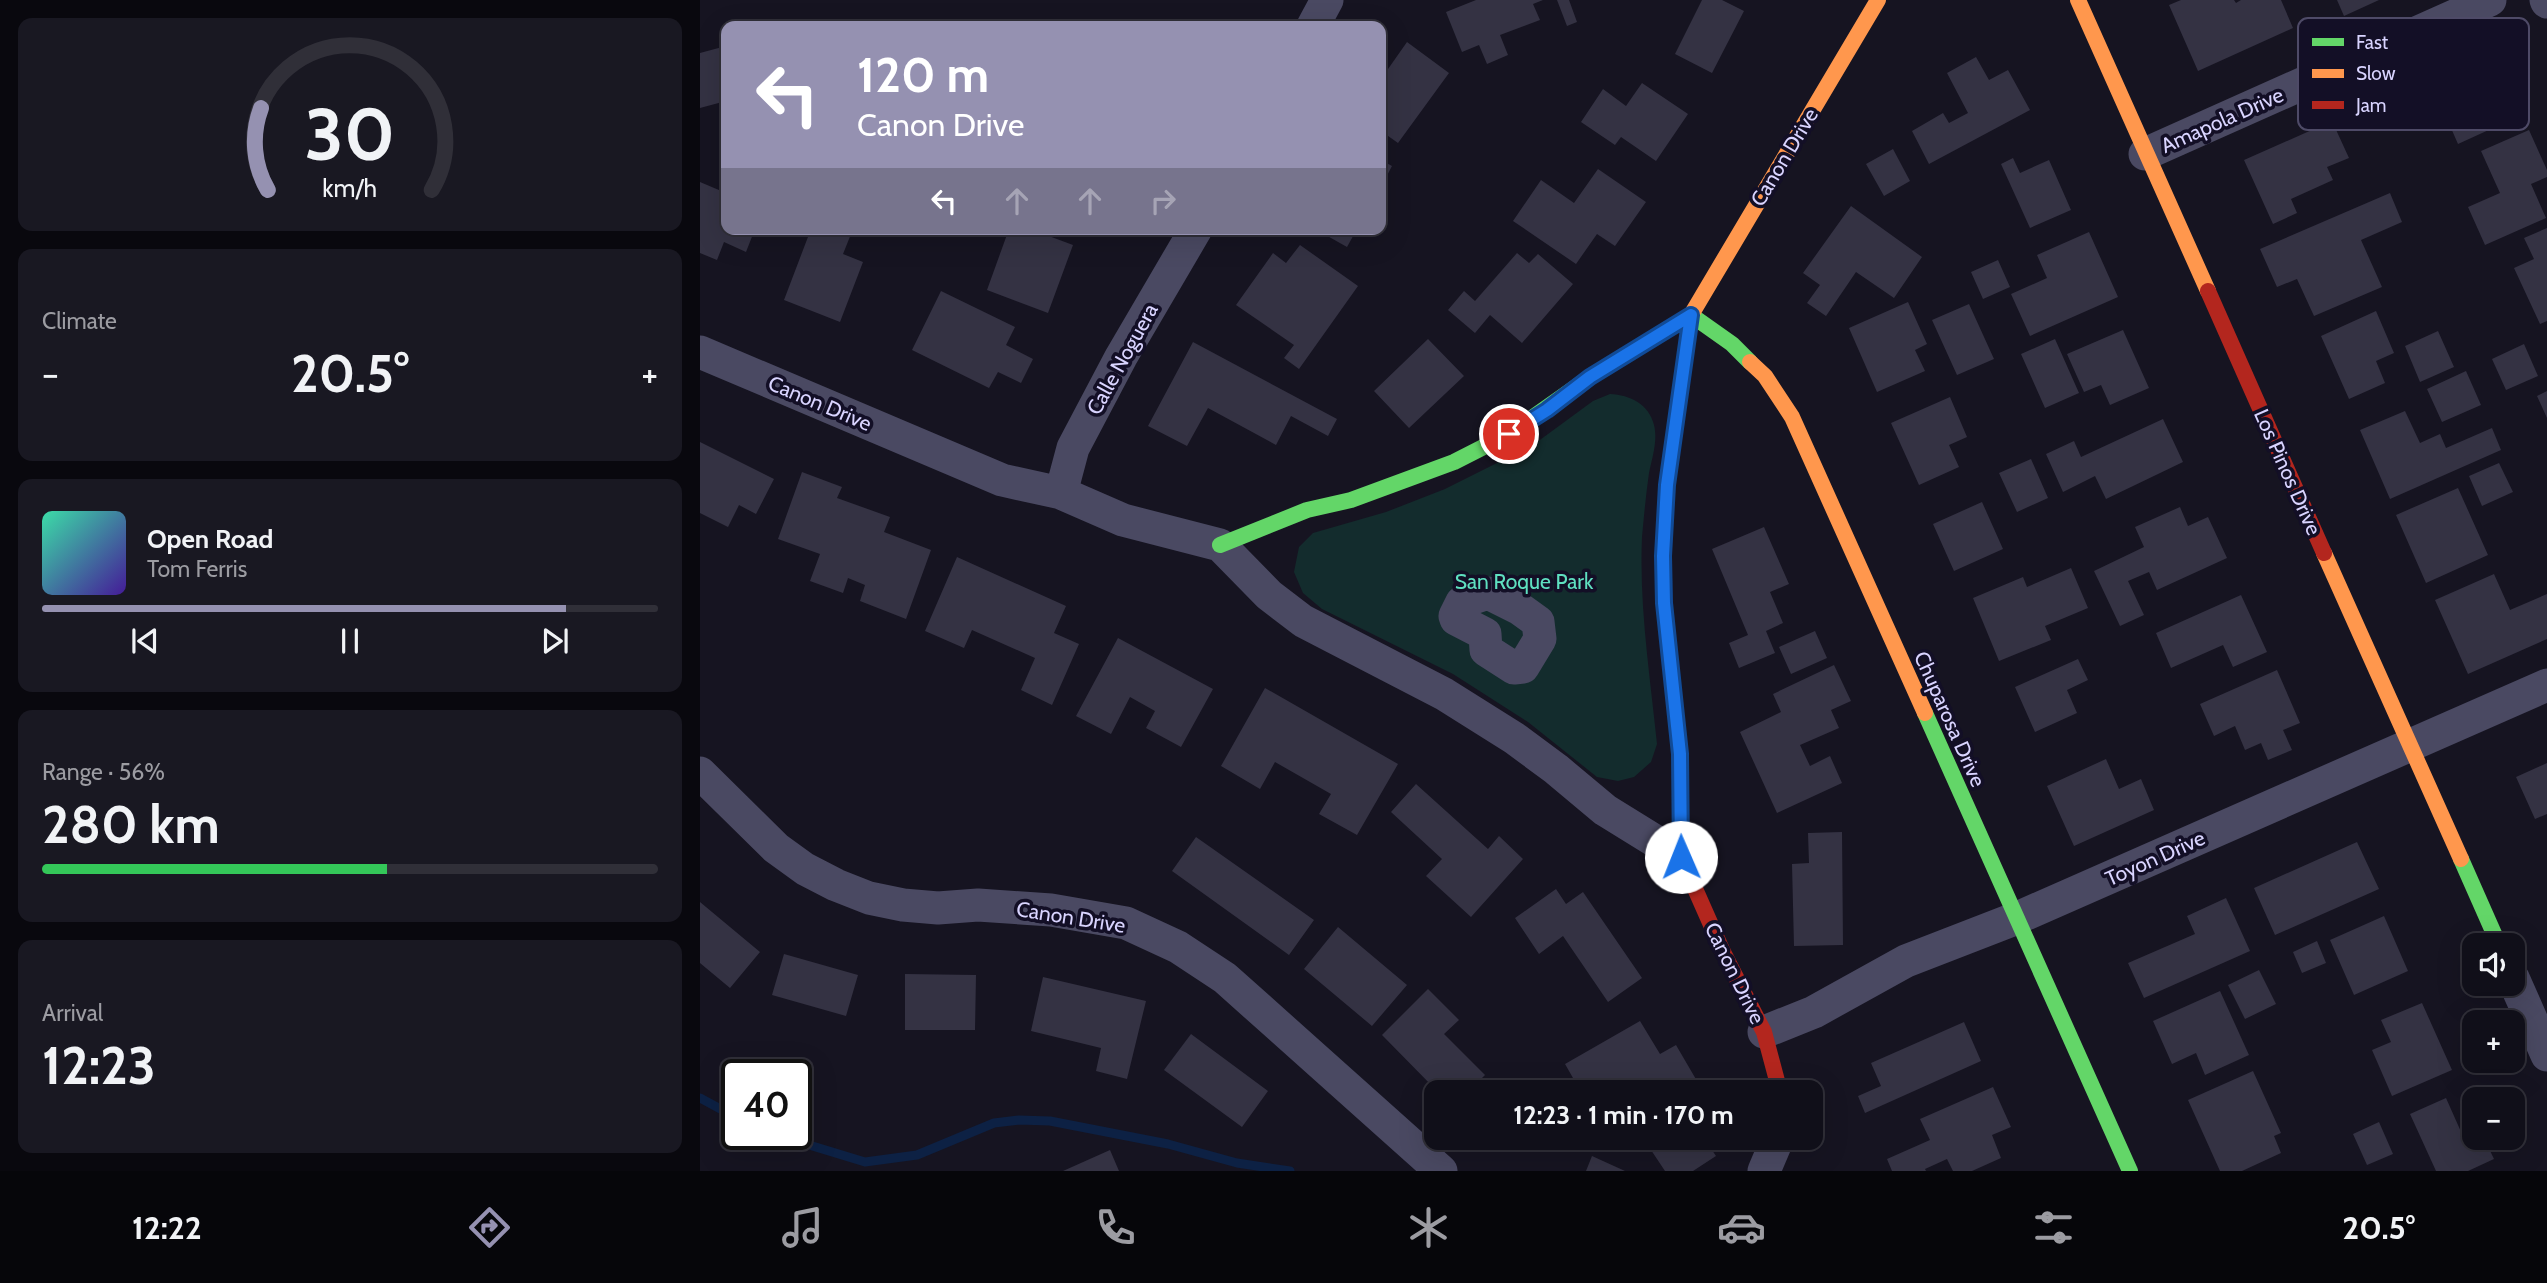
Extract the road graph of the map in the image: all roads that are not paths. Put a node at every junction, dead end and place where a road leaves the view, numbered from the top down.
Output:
1 (1327, 0) edge
2 (1878, 0) edge
3 (2078, 0) edge
4 (2490, 0) edge
5 (2450, 18) edge
6 (1316, 21) edge
7 (2298, 86) edge
8 (2145, 154) junction
9 (1192, 235) edge
10 (1691, 315) junction
11 (700, 352) edge
12 (1061, 494) junction
13 (1220, 545) junction
14 (2547, 685) edge
15 (2411, 745) junction
16 (700, 774) edge
17 (1681, 857) junction
18 (2017, 918) junction
19 (2494, 933) edge
20 (2521, 996) edge
21 (1764, 1032) junction
22 (2547, 1055) edge
23 (1777, 1080) edge
24 (1773, 1150) edge
25 (1441, 1171) edge
26 (1764, 1171) edge
27 (2130, 1171) edge

1 - 6 street
2 - 10 street, Canon Drive
3 - 8 street, Los Pinos Drive
4 - 5 street, Amapola Drive
7 - 8 street, Amapola Drive
8 - 15 street, Los Pinos Drive
9 - 12 street, Calle Noguera
10 - 13 street, Canon Drive
10 - 17 street, Canon Drive
10 - 18 street, Chuparosa Drive
11 - 12 street, Canon Drive
12 - 13 street, Canon Drive
13 - 17 street
14 - 15 street, Toyon Drive
15 - 18 street, Toyon Drive
15 - 19 street, Los Pinos Drive
16 - 25 street, Canon Drive
17 - 21 street, Canon Drive
18 - 21 street, Toyon Drive
18 - 27 street, Chuparosa Drive
20 - 22 street
21 - 23 street, Canon Drive
24 - 26 street

